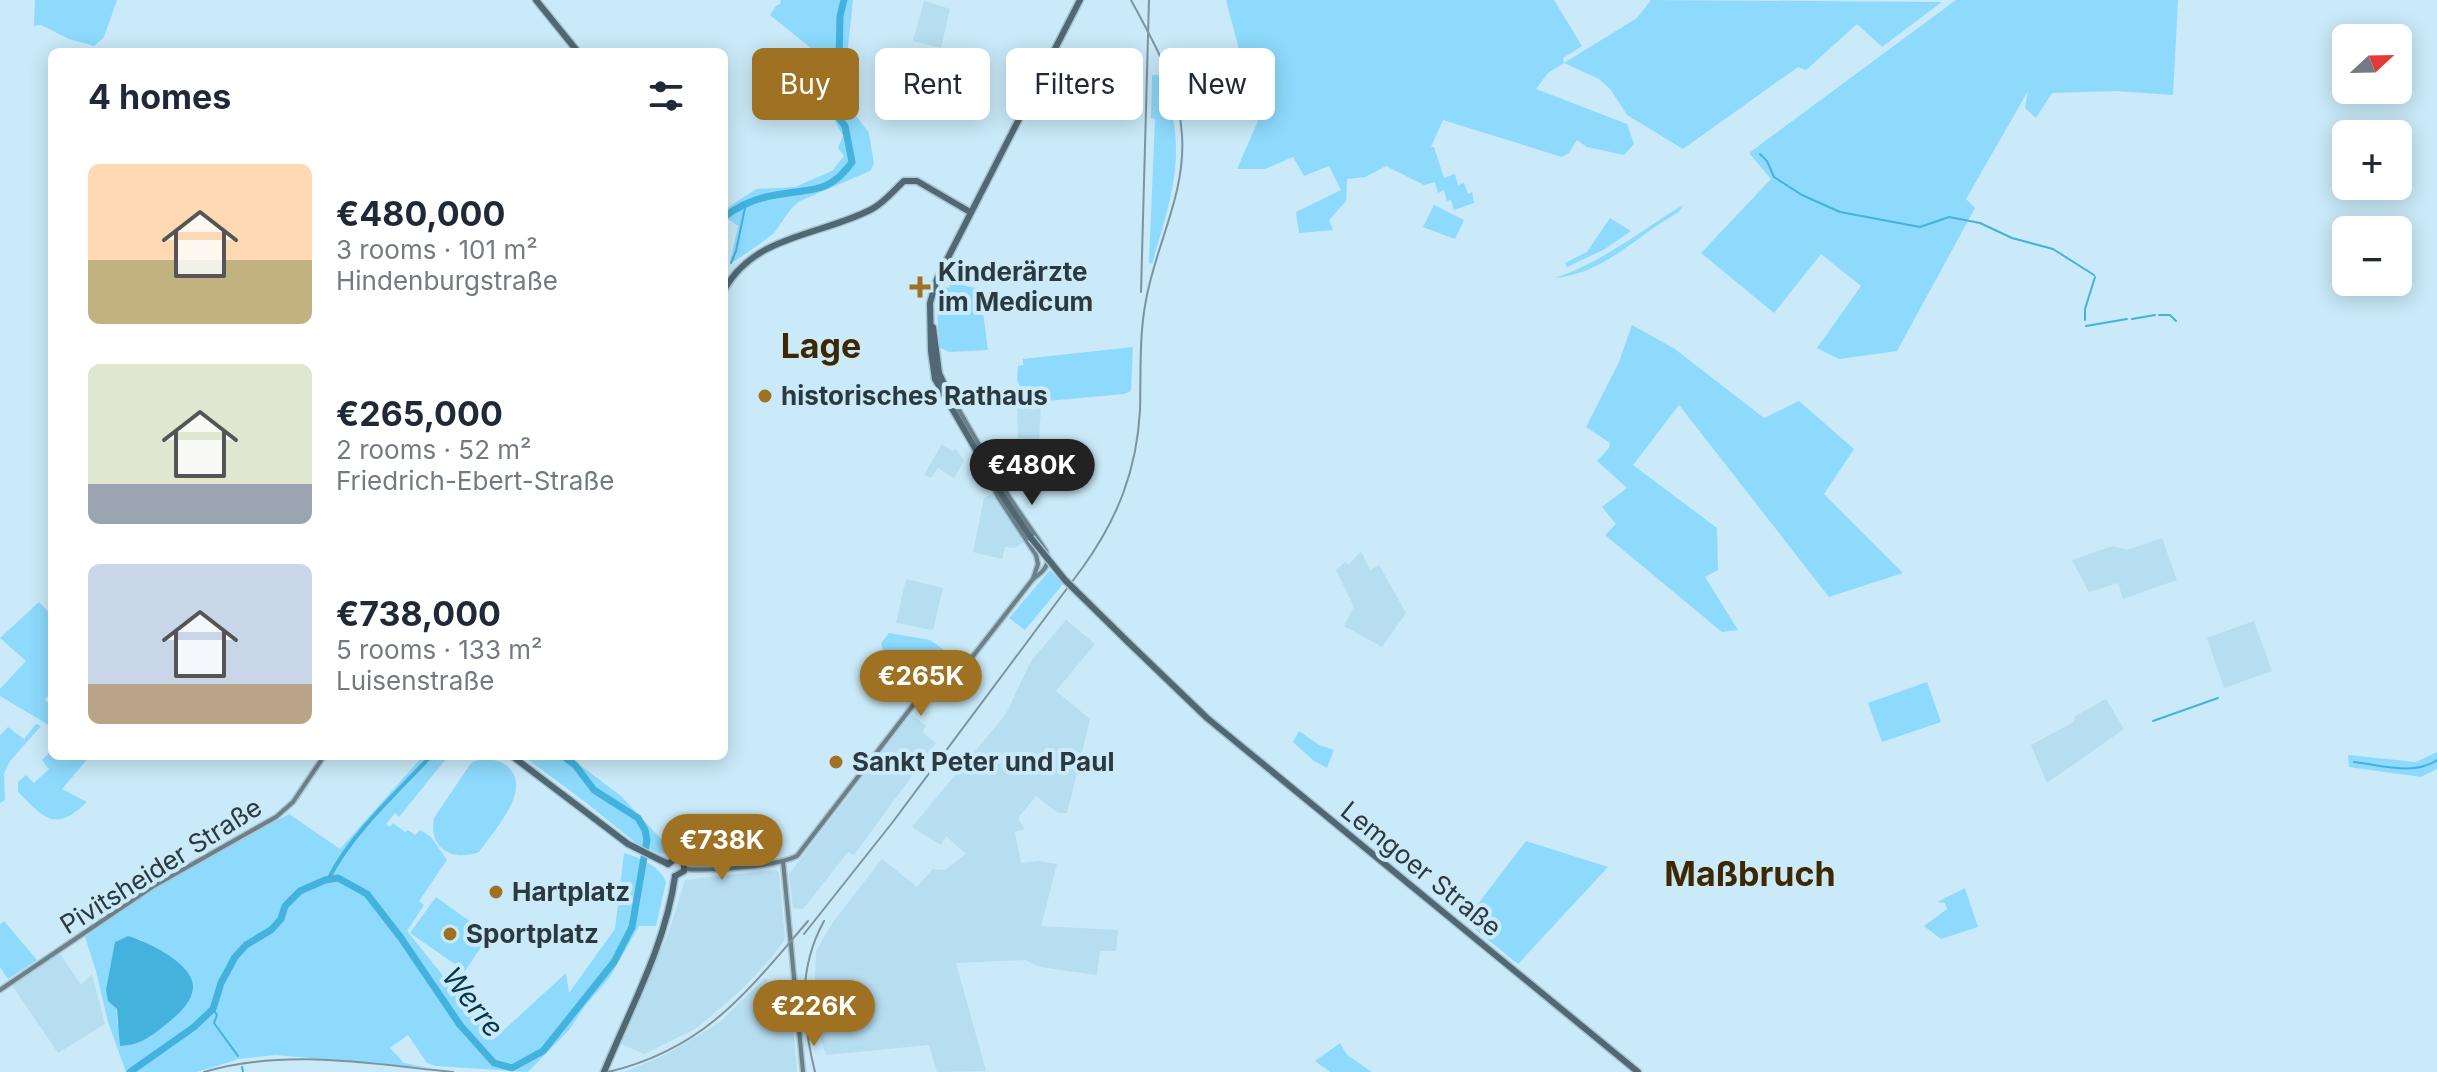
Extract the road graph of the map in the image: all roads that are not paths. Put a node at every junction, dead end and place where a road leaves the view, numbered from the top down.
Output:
1 (536, 0) edge
2 (1080, 0) edge
3 (575, 48) edge
4 (970, 212) junction
5 (728, 278) edge
6 (931, 311) junction
7 (948, 393) junction
8 (978, 454) junction
9 (992, 478) junction
10 (1037, 573) junction
11 (321, 760) edge
12 (517, 760) edge
13 (783, 861) junction
14 (668, 864) junction
15 (685, 869) junction
16 (675, 876) junction
17 (0, 990) edge
18 (604, 1072) edge
19 (803, 1072) edge
20 (1638, 1072) edge

1 - 3 main road
2 - 4 main road
4 - 5 main road
4 - 6 main road
6 - 7 main road
6 - 8 main road
7 - 9 main road
7 - 10 main road
8 - 9 main road
8 - 10 main road
9 - 20 main road, Lemgoer Straße, bridge
10 - 13 main road
11 - 17 main road, Pivitsheider Straße
12 - 14 main road
13 - 15 main road
13 - 19 main road
14 - 15 main road
14 - 16 main road
15 - 16 main road
16 - 18 main road

